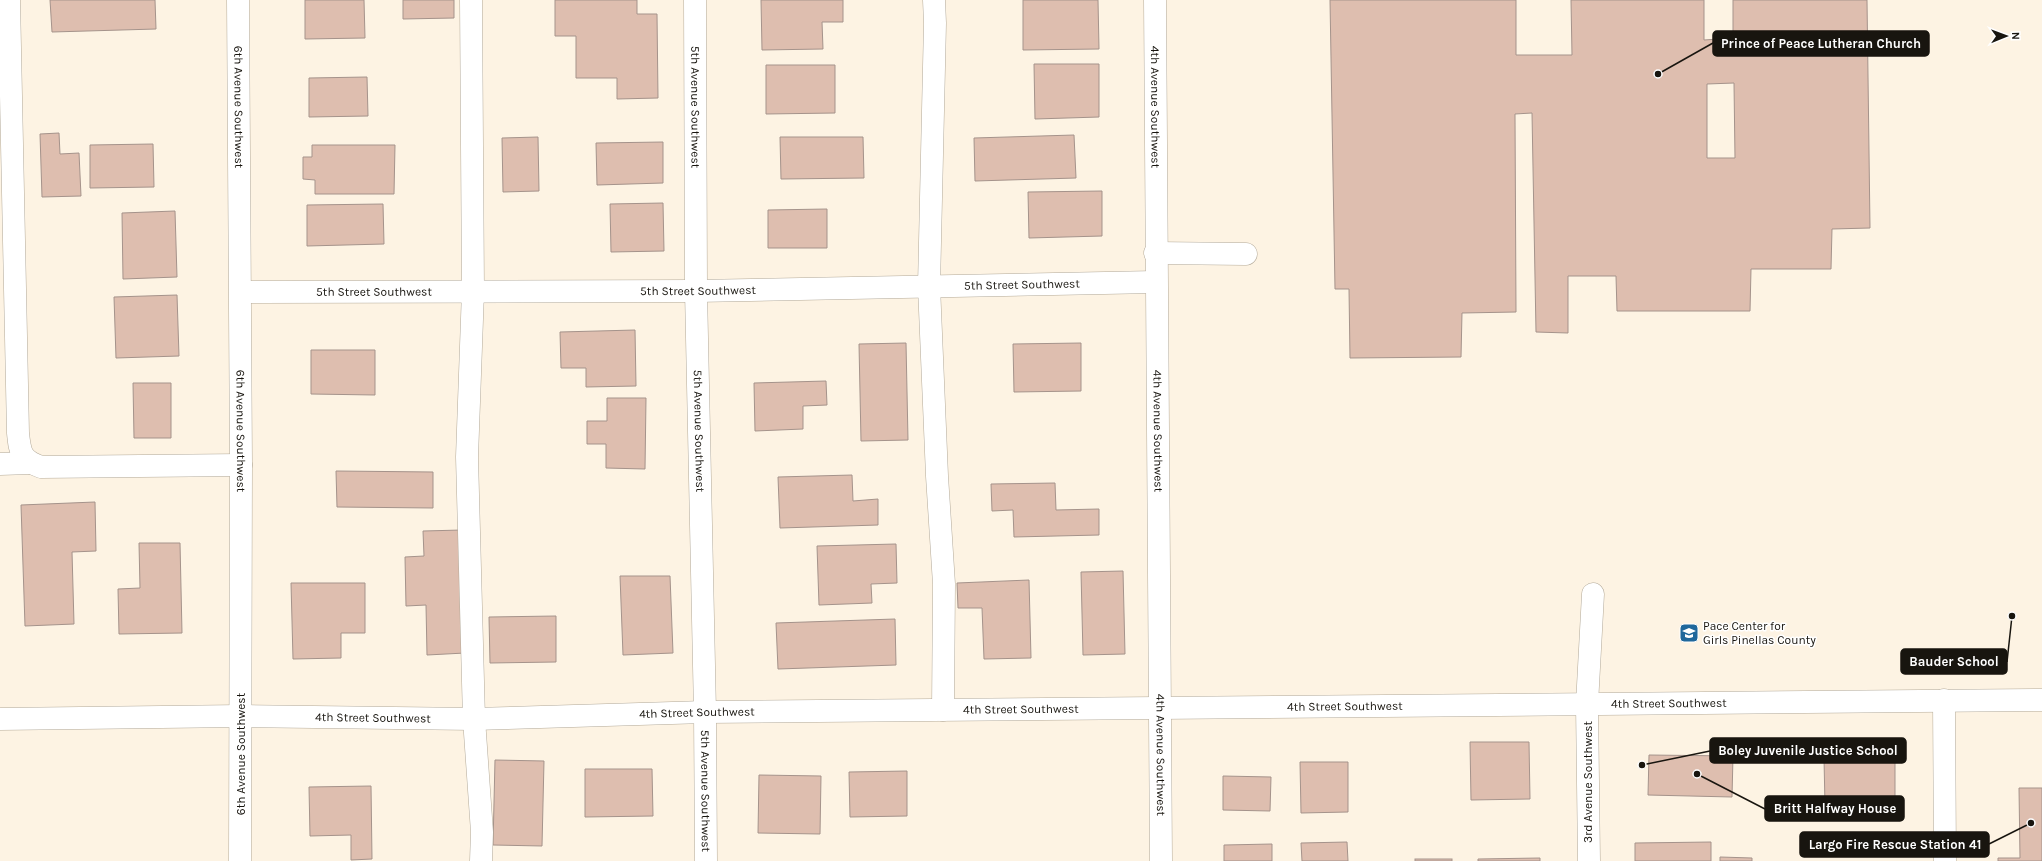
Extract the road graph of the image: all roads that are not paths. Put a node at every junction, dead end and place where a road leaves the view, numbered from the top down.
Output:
1 (9, 0) edge
2 (238, 0) edge
3 (470, 0) edge
4 (695, 0) edge
5 (934, 0) edge
6 (1155, 0) edge
7 (1155, 253) junction
8 (1246, 254) dead end
9 (1155, 282) junction
10 (929, 286) junction
11 (473, 291) junction
12 (696, 291) junction
13 (241, 292) junction
14 (30, 463) junction
15 (0, 464) edge
16 (241, 465) junction
17 (1593, 594) dead end
18 (1944, 700) junction
19 (2042, 700) edge
20 (1587, 704) junction
21 (1161, 708) junction
22 (943, 710) junction
23 (705, 712) junction
24 (241, 716) junction
25 (0, 718) edge
26 (474, 719) junction
27 (240, 861) edge
28 (481, 861) edge
29 (706, 861) edge
30 (1161, 861) edge
31 (1588, 861) edge
32 (1945, 861) edge

1 - 14 street
2 - 13 street, 6th Avenue Southwest
3 - 11 street
4 - 12 street, 5th Avenue Southwest
5 - 10 street
6 - 7 street, 4th Avenue Southwest
7 - 8 street
7 - 9 street, 4th Avenue Southwest
9 - 10 street, 5th Street Southwest
9 - 21 street, 4th Avenue Southwest
10 - 12 street, 5th Street Southwest
10 - 22 street
11 - 12 street, 5th Street Southwest
11 - 13 street, 5th Street Southwest
11 - 26 street
12 - 23 street, 5th Avenue Southwest
13 - 16 street, 6th Avenue Southwest
14 - 15 street
14 - 16 street
16 - 24 street, 6th Avenue Southwest
17 - 20 street, 3rd Avenue Southwest
18 - 19 street, 4th Street Southwest
18 - 20 street, 4th Street Southwest
18 - 32 street
20 - 21 street, 4th Street Southwest
20 - 31 street, 3rd Avenue Southwest
21 - 22 street, 4th Street Southwest
21 - 30 street, 4th Avenue Southwest
22 - 23 street, 4th Street Southwest
23 - 26 street, 4th Street Southwest
23 - 29 street, 5th Avenue Southwest
24 - 25 street, 4th Street Southwest
24 - 26 street, 4th Street Southwest
24 - 27 street, 6th Avenue Southwest
26 - 28 street

